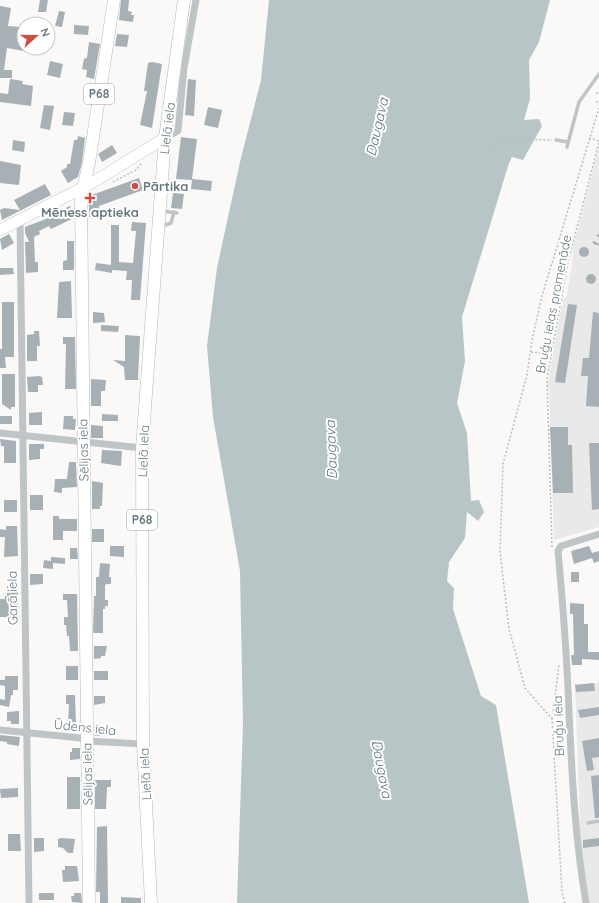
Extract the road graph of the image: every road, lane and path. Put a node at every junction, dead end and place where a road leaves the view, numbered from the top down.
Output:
1 (114, 0) edge
2 (184, 0) edge
3 (196, 0) edge
4 (599, 74) edge
5 (599, 108) edge
6 (165, 138) junction
7 (589, 138) junction
8 (556, 140) joint
9 (599, 142) edge
10 (488, 145) dead end
11 (84, 187) junction
12 (160, 211) junction
13 (20, 220) junction
14 (158, 227) junction
15 (0, 230) edge
16 (531, 352) junction
17 (551, 354) junction
18 (0, 433) edge
19 (22, 436) junction
20 (83, 442) junction
21 (142, 448) junction
22 (599, 534) edge
23 (552, 544) dead end
24 (561, 660) dead end
25 (552, 720) junction
26 (0, 730) edge
27 (26, 732) junction
28 (87, 740) junction
29 (143, 744) junction
30 (599, 821) edge
31 (588, 823) dead end
32 (29, 903) edge
33 (89, 903) edge
34 (151, 903) edge
35 (565, 903) edge
36 (586, 903) edge

1 - 11 main road, Sēlijas iela / P68
2 - 6 main road, Lielā iela / P68
3 - 6 street
4 - 8 lane
5 - 7 path
6 - 11 main road
6 - 12 main road, Lielā iela / P68
7 - 9 path
7 - 16 path
8 - 10 path
9 - 17 path, Bruģu ielas promenāde
11 - 13 main road
11 - 20 main road, Sēlijas iela / P68
12 - 14 main road, Lielā iela / P68
12 - 14 lane
13 - 15 main road
13 - 19 street, Garā iela
14 - 21 main road, Lielā iela / P68
16 - 17 path
16 - 25 path
17 - 23 path, Bruģu ielas promenāde
18 - 19 street
19 - 20 street
19 - 27 street, Garā iela
20 - 21 street
20 - 28 main road, Sēlijas iela / P68
21 - 29 main road, Lielā iela / P68
22 - 36 street, Bruģu iela
24 - 25 path
25 - 35 path
26 - 27 street, Ūdens iela
27 - 28 street, Ūdens iela
27 - 32 street, Garā iela
28 - 29 street, Ūdens iela
28 - 33 main road, Sēlijas iela / P68
29 - 34 main road, Lielā iela / P68
30 - 31 lane

